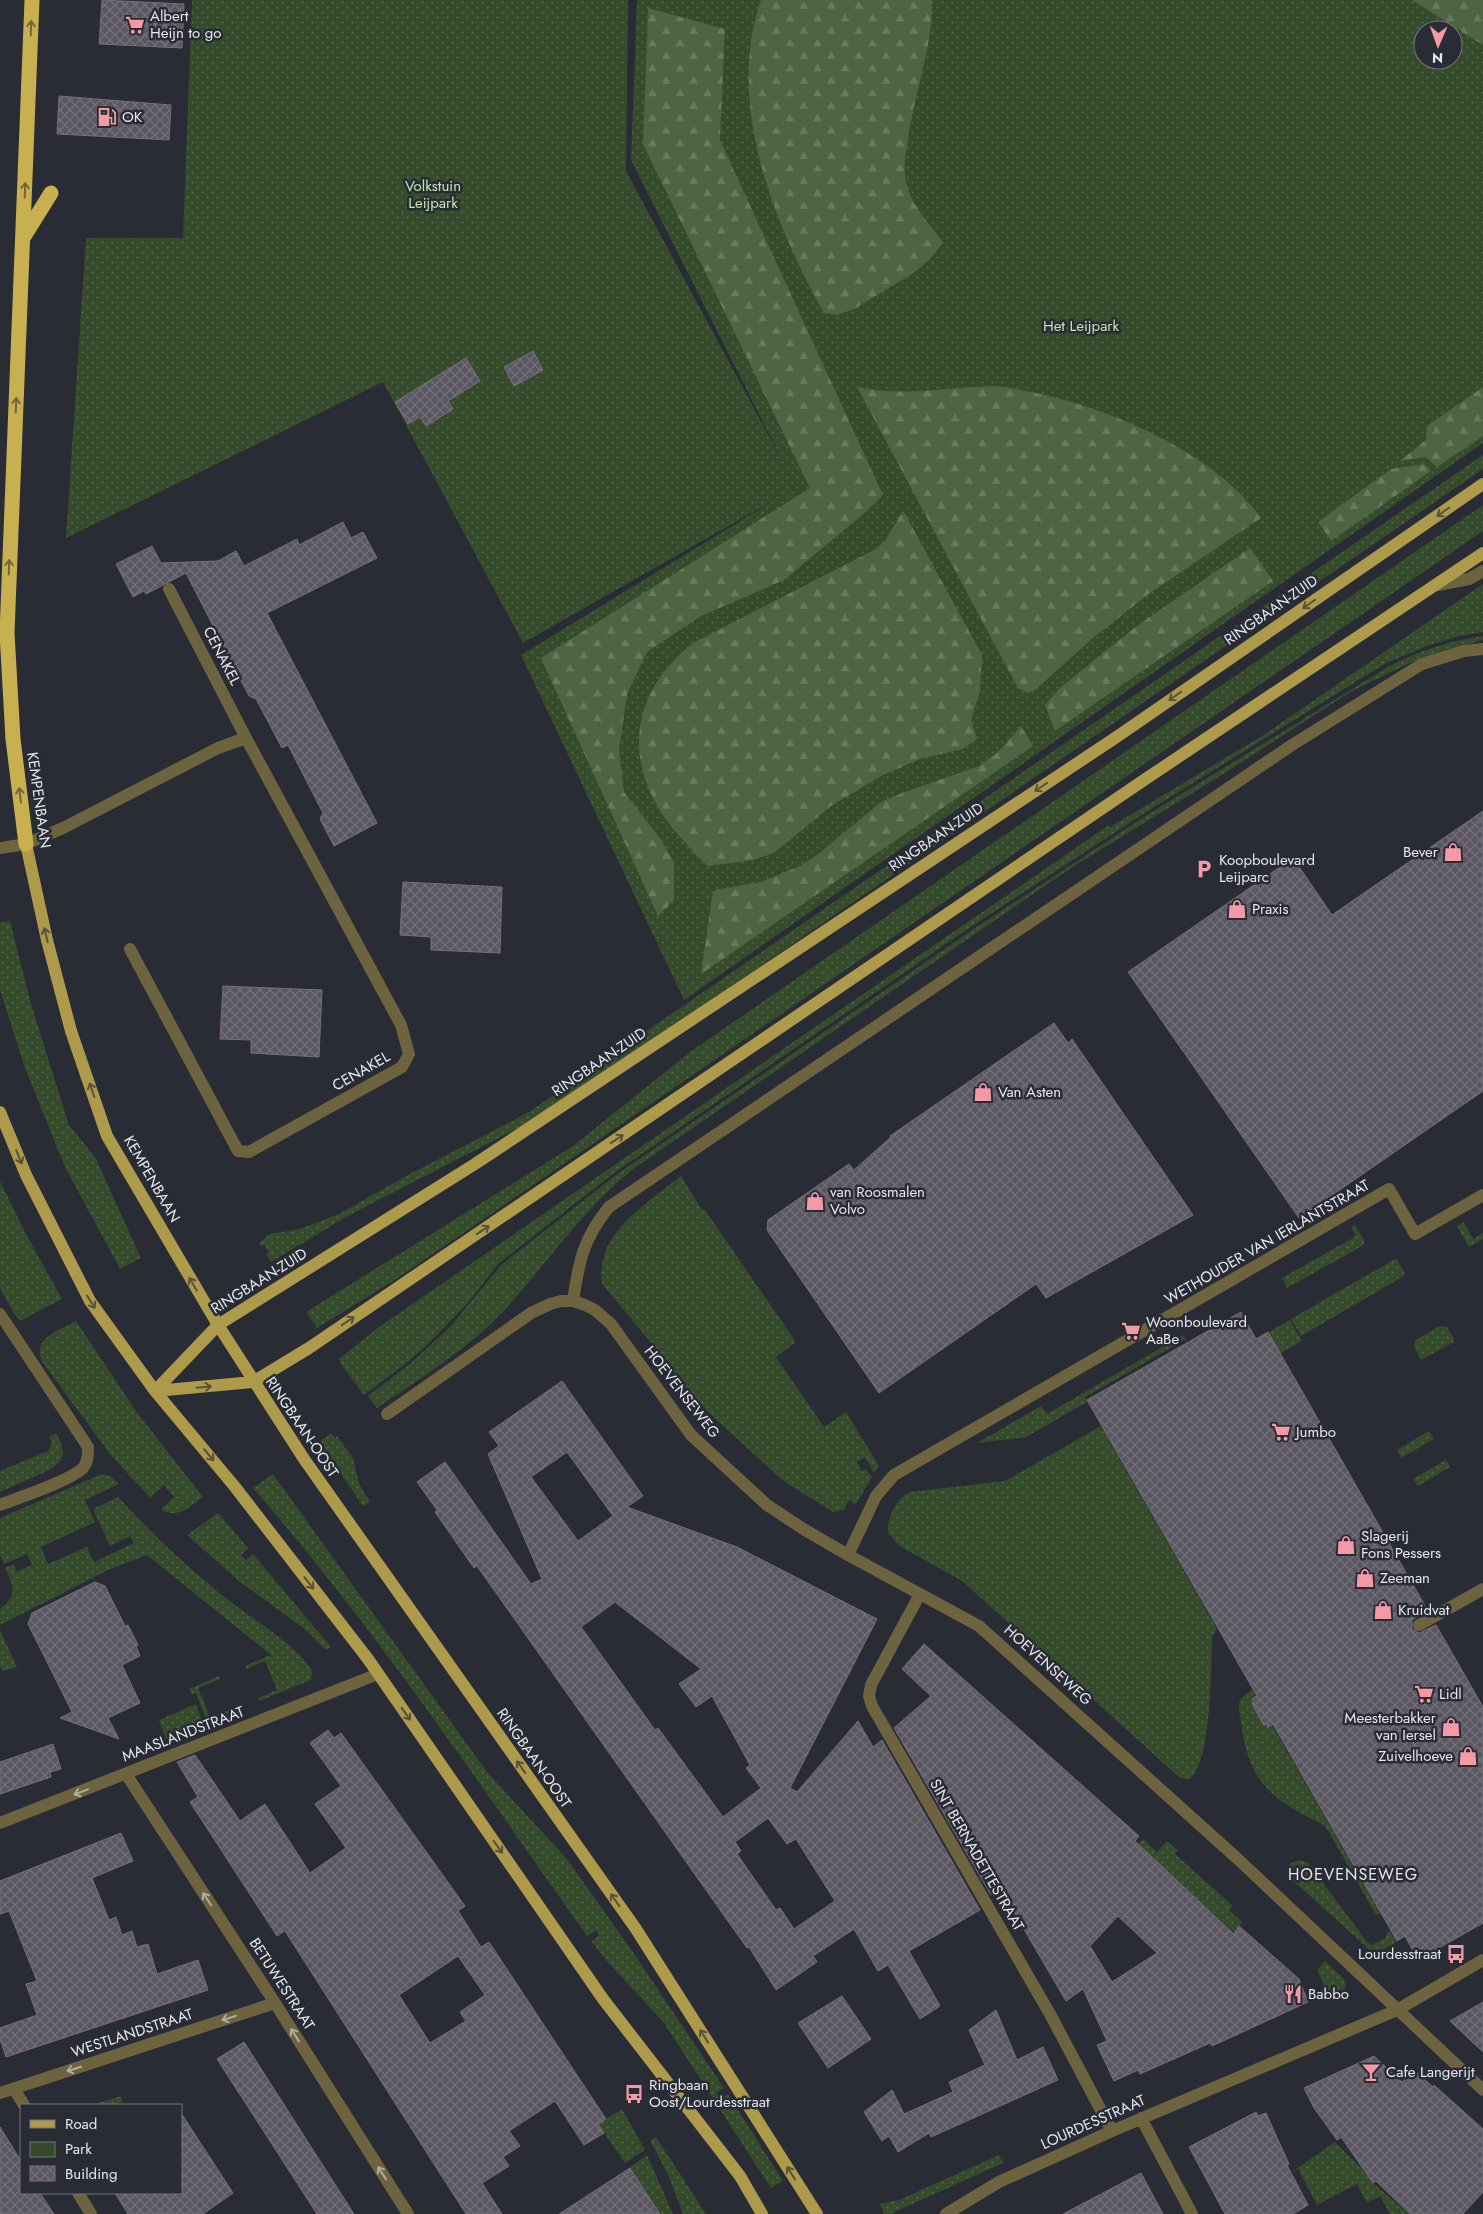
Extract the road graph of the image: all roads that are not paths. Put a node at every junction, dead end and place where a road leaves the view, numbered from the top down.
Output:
1 (32, 0) edge
2 (51, 193) dead end
3 (23, 239) junction
4 (1483, 484) edge
5 (1483, 554) edge
6 (1483, 571) edge
7 (1438, 585) junction
8 (169, 589) dead end
9 (1483, 649) edge
10 (246, 738) junction
11 (0, 840) edge
12 (26, 844) junction
13 (0, 848) edge
14 (130, 949) dead end
15 (0, 1112) edge
16 (1483, 1195) edge
17 (573, 1301) junction
18 (0, 1314) edge
19 (218, 1325) junction
20 (253, 1382) junction
21 (155, 1391) junction
22 (387, 1414) dead end
23 (0, 1505) edge
24 (848, 1555) junction
25 (1483, 1589) edge
26 (920, 1594) junction
27 (1419, 1625) dead end
28 (378, 1674) junction
29 (126, 1774) junction
30 (0, 1823) edge
31 (1483, 1960) edge
32 (275, 2003) junction
33 (1397, 2010) junction
34 (14, 2089) junction
35 (1483, 2090) edge
36 (0, 2094) edge
37 (23, 2104) edge
38 (1141, 2118) junction
39 (1112, 2131) junction
40 (79, 2194) edge
41 (91, 2214) edge
42 (408, 2214) edge
43 (762, 2214) edge
44 (817, 2214) edge
45 (946, 2214) edge
46 (1192, 2214) edge

3 -> 1 highway, KEMPENBAAN
2 - 3 highway
12 -> 3 highway, KEMPENBAAN
4 -> 19 main road, RINGBAAN-ZUID
5 - 7 main road
6 - 7 street
20 -> 7 main road
8 - 10 street, CENAKEL
9 - 17 street
10 - 12 street
10 - 14 street, CENAKEL
11 - 12 street
12 - 13 street
19 -> 12 main road, KEMPENBAAN
15 -> 21 main road
16 - 24 street, WETHOUDER VAN IERLANTSTRAAT
17 - 22 street
17 - 24 street, HOEVENSEWEG
18 - 23 street
19 - 20 main road, RINGBAAN-OOST
19 - 21 main road, RINGBAAN-ZUID
21 -> 20 main road
44 -> 20 main road, RINGBAAN-OOST
21 -> 28 main road
24 - 26 street, HOEVENSEWEG
25 - 27 street
26 - 33 street, HOEVENSEWEG
26 - 39 street, SINT BERNADETTESTRAAT
28 - 29 street, MAASLANDSTRAAT
28 -> 43 main road
29 -> 30 street, MAASLANDSTRAAT
32 -> 29 street, BETUWESTRAAT
31 - 33 street, LOURDESSTRAAT
32 -> 34 street, WESTLANDSTRAAT
42 -> 32 street, BETUWESTRAAT
33 - 35 street, HOEVENSEWEG
33 - 38 street, LOURDESSTRAAT
34 - 36 street, WESTLANDSTRAAT
34 - 37 street
38 - 39 street, LOURDESSTRAAT
38 - 46 street
39 - 45 street, LOURDESSTRAAT
40 - 41 street

